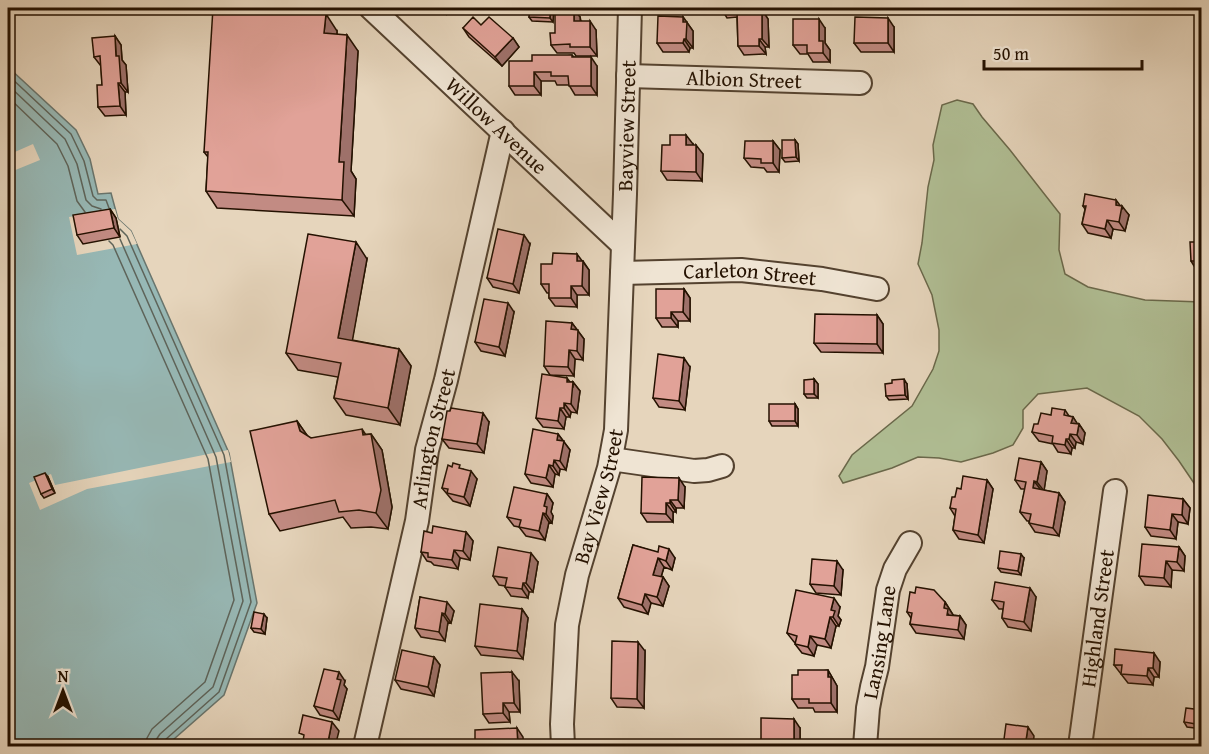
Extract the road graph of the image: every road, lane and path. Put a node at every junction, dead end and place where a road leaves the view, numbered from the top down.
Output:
1 (371, 8) edge
2 (630, 8) edge
3 (628, 76) junction
4 (860, 84) dead end
5 (502, 131) junction
6 (623, 245) junction
7 (622, 273) junction
8 (877, 289) dead end
9 (611, 459) junction
10 (722, 466) dead end
11 (1115, 491) dead end
12 (910, 543) dead end
13 (365, 747) edge
14 (563, 747) edge
15 (865, 747) edge
16 (1080, 747) edge

1 - 5 street, Willow Avenue
2 - 3 street, Bayview Street
3 - 4 street, Albion Street
3 - 6 street, Bayview Street
5 - 6 street, Willow Avenue
5 - 13 street, Arlington Street
6 - 7 street, Bay View Street
7 - 8 street, Carleton Street
7 - 9 street, Bay View Street
9 - 10 street
9 - 14 street, Bay View Street
11 - 16 street, Highland Street
12 - 15 street, Lansing Lane

